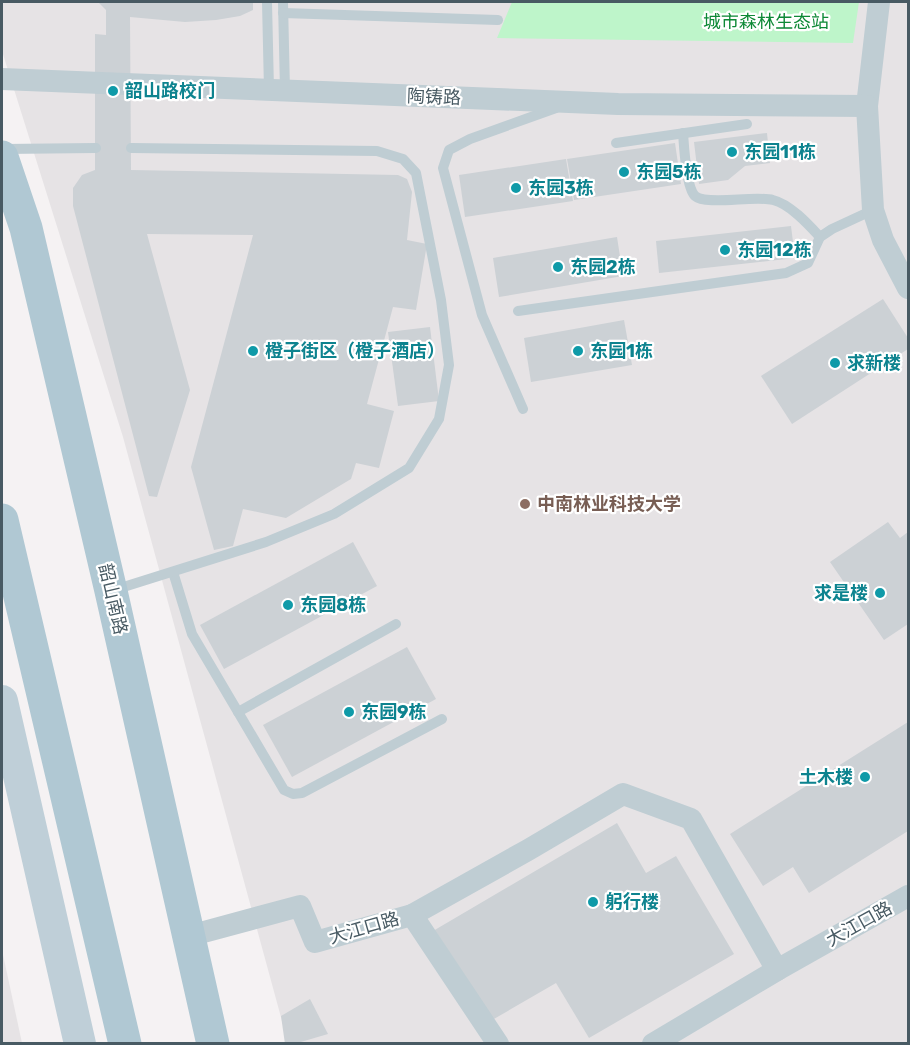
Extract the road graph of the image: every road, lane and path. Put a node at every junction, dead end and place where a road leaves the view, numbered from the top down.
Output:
1 (267, 2) edge
2 (879, 2) edge
3 (283, 7) edge
4 (498, 21) dead end
5 (2, 79) edge
6 (277, 90) junction
7 (570, 102) junction
8 (867, 106) junction
9 (747, 124) dead end
10 (682, 133) junction
11 (616, 142) dead end
12 (96, 148) dead end
13 (131, 148) dead end
14 (2, 149) edge
15 (2, 157) edge
16 (873, 210) junction
17 (820, 237) junction
18 (909, 288) edge
19 (518, 311) dead end
20 (523, 409) dead end
21 (2, 520) edge
22 (172, 572) junction
23 (111, 591) junction
24 (396, 624) dead end
25 (2, 701) edge
26 (238, 712) junction
27 (441, 719) dead end
28 (909, 896) edge
29 (412, 915) junction
30 (189, 936) junction
31 (777, 970) junction
32 (80, 1044) edge
33 (125, 1044) edge
34 (213, 1044) edge
35 (498, 1044) edge
36 (653, 1044) edge

1 - 6 lane
2 - 8 street
3 - 4 lane
3 - 6 lane
5 - 6 street, 陶铸路
6 - 7 street, 陶铸路
7 - 8 street, 陶铸路
7 - 20 lane
8 - 16 street
9 - 10 lane
10 - 11 lane
10 - 17 lane
12 - 14 lane
13 - 22 lane
15 - 23 main road, 韶山南路
16 - 17 lane
16 - 18 street
17 - 19 lane
21 - 33 main road
22 - 23 lane
22 - 26 lane
23 - 30 main road, 韶山南路
24 - 26 lane
25 - 32 street
26 - 27 lane
28 - 31 street, 大江口路
29 - 30 street, 大江口路
29 - 31 street
29 - 35 street, 大江口路
30 - 34 main road, 韶山南路
31 - 36 street, 大江口路

